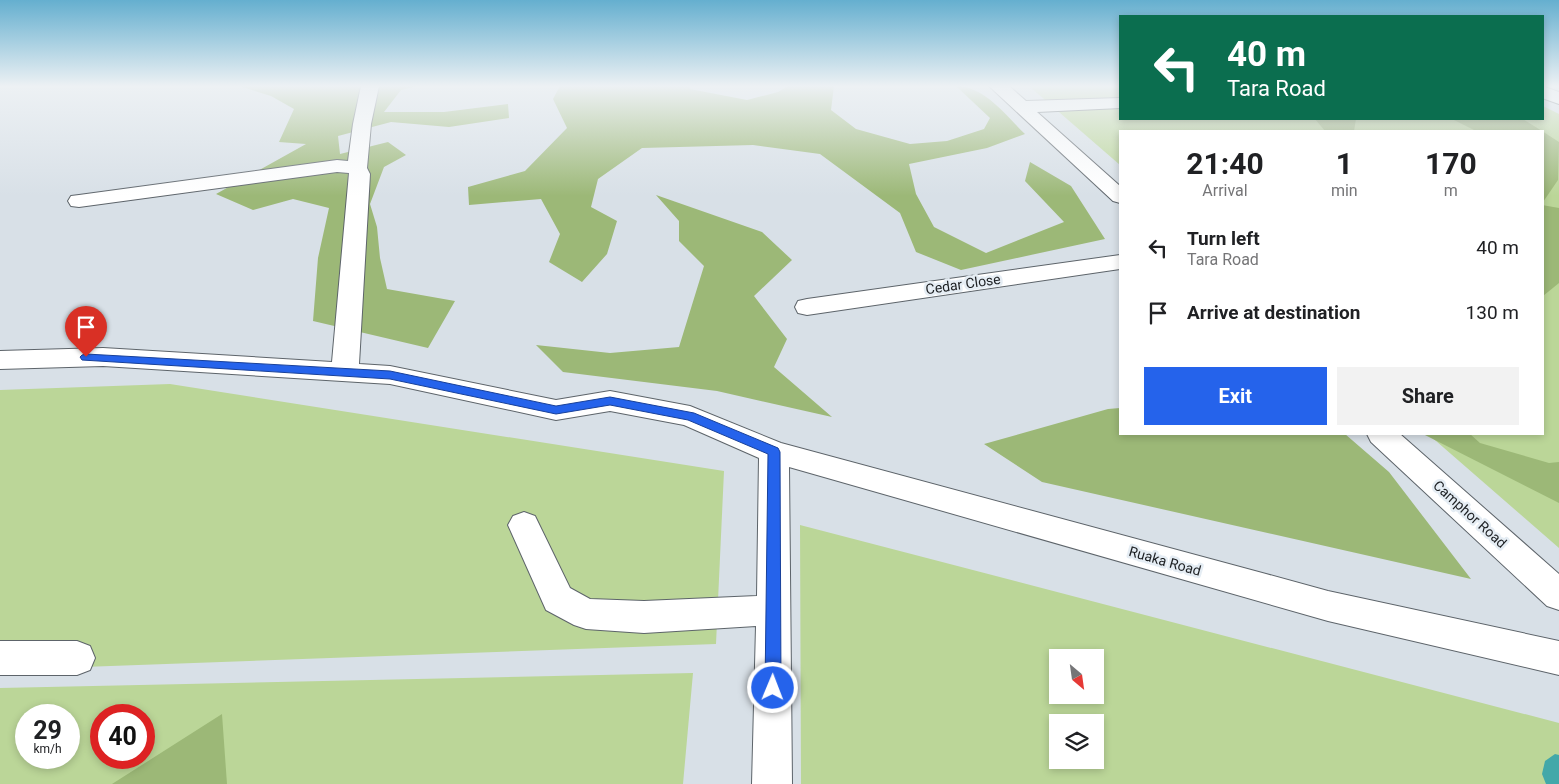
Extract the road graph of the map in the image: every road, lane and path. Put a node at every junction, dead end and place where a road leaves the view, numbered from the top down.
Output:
1 (362, 123) edge
2 (1038, 123) edge
3 (357, 168) junction
4 (1119, 195) edge
5 (79, 201) dead end
6 (1119, 262) edge
7 (807, 307) dead end
8 (0, 360) edge
9 (345, 372) junction
10 (1382, 435) edge
11 (774, 452) junction
12 (524, 526) dead end
13 (1559, 595) edge
14 (774, 610) junction
15 (0, 658) edge
16 (77, 658) dead end
17 (1559, 658) edge
18 (772, 784) edge

1 - 3 street
2 - 4 street
3 - 5 street
3 - 9 street
6 - 7 street, Cedar Close
8 - 9 street, Ruaka Road
9 - 11 street, Ruaka Road
10 - 13 street, Camphor Road
11 - 14 street
11 - 17 street, Ruaka Road
12 - 14 street
14 - 18 street
15 - 16 street

